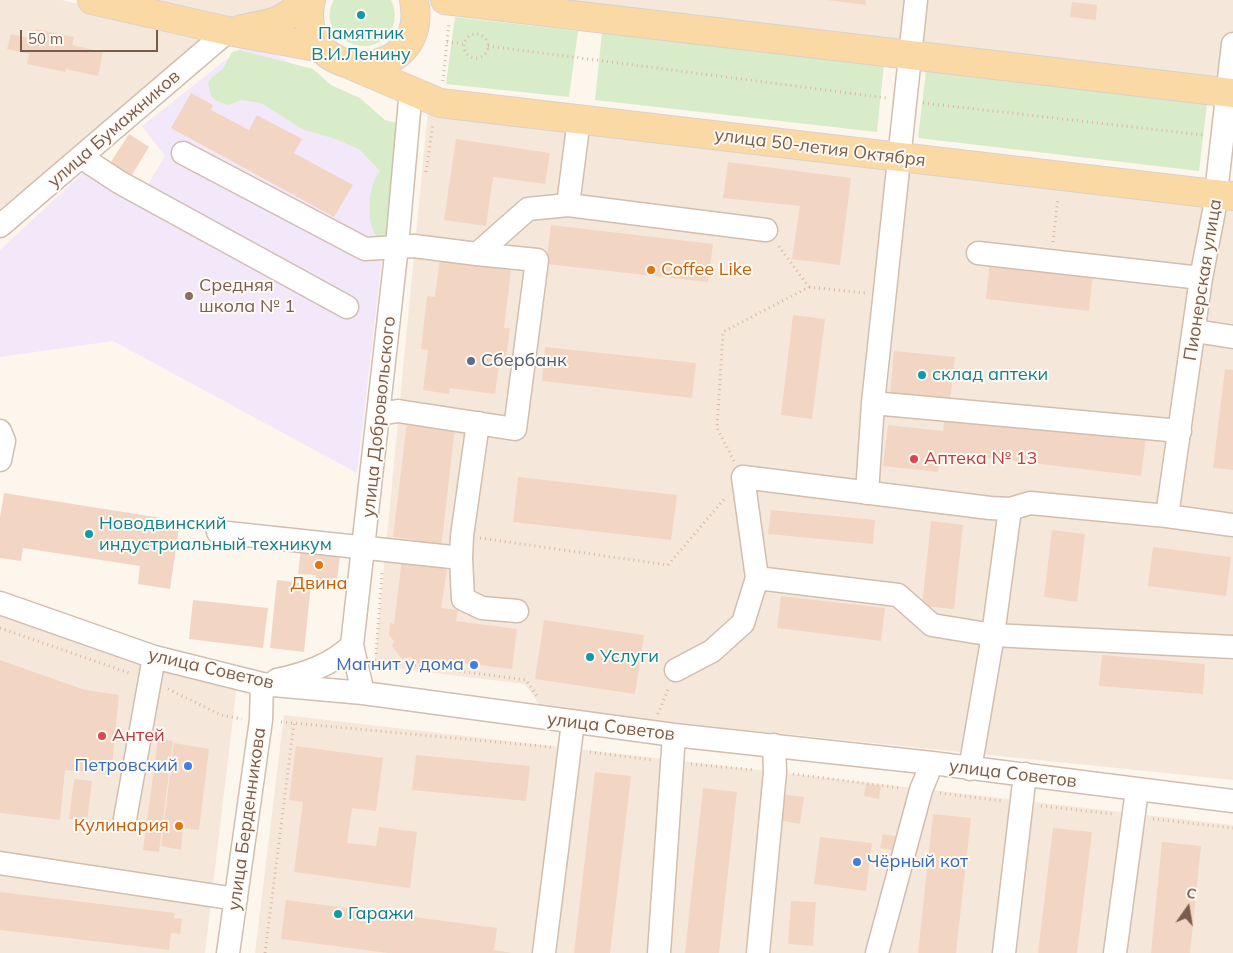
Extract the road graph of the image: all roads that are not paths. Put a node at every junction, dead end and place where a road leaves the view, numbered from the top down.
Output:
1 (92, 0) edge
2 (306, 0) edge
3 (311, 0) edge
4 (414, 0) edge
5 (449, 0) edge
6 (916, 0) edge
7 (123, 4) edge
8 (414, 29) junction
9 (228, 31) junction
10 (1233, 44) edge
11 (322, 48) junction
12 (909, 55) junction
13 (352, 66) junction
14 (411, 89) junction
15 (1230, 93) edge
16 (579, 119) junction
17 (183, 153) dead end
18 (81, 157) junction
19 (898, 157) junction
20 (1224, 195) edge
21 (568, 205) junction
22 (0, 226) edge
23 (766, 230) road end
24 (397, 246) junction
25 (978, 253) dead end
26 (477, 254) junction
27 (1201, 278) junction
28 (347, 307) dead end
29 (1195, 331) junction
30 (1233, 337) edge
31 (873, 403) junction
32 (379, 414) junction
33 (478, 423) junction
34 (0, 431) edge
35 (1180, 431) junction
36 (0, 460) edge
37 (867, 493) junction
38 (1010, 509) junction
39 (1167, 516) junction
40 (1233, 526) edge
41 (218, 532) dead end
42 (462, 547) junction
43 (374, 548) junction
44 (757, 578) junction
45 (0, 603) edge
46 (517, 611) dead end
47 (993, 635) junction
48 (352, 645) junction
49 (1233, 646) edge
50 (154, 658) junction
51 (676, 670) road end
52 (262, 684) junction
53 (363, 693) junction
54 (573, 722) junction
55 (670, 727) junction
56 (774, 745) junction
57 (932, 763) junction
58 (970, 769) junction
59 (1025, 774) junction
60 (1137, 790) junction
61 (1233, 801) edge
62 (125, 819) dead end
63 (0, 863) edge
64 (236, 899) junction
65 (228, 953) edge
66 (544, 953) edge
67 (660, 953) edge
68 (758, 953) edge
69 (877, 953) edge
70 (1004, 953) edge
71 (1115, 953) edge

1 - 7 main road
2 - 9 main road
3 - 11 main road
4 - 8 main road
5 - 12 main road
6 - 12 street
7 - 9 main road
8 - 13 main road
8 - 14 main road
9 - 11 main road
9 - 18 street, улица Бумажников
10 - 15 street, Пионерская улица
11 - 13 main road, улица 50-летия Октября
12 - 15 main road
12 - 19 street
13 - 14 main road, улица 50-летия Октября
14 - 16 main road, улица 50-летия Октября
14 - 24 street, улица Добровольского
15 - 20 street, Пионерская улица
16 - 19 main road, улица 50-летия Октября
16 - 21 street
17 - 24 street
18 - 22 street, улица Бумажников
18 - 28 street
19 - 20 main road, улица 50-летия Октября
19 - 31 street
20 - 27 street, Пионерская улица
21 - 23 street
21 - 26 street
24 - 26 street
24 - 32 street, улица Добровольского
25 - 27 street
26 - 33 street
27 - 29 street, Пионерская улица
29 - 30 street
29 - 35 street, Пионерская улица
31 - 35 street
31 - 37 street
32 - 33 street
32 - 43 street, улица Добровольского
33 - 42 street
34 - 36 street
35 - 39 street, Пионерская улица
37 - 38 street
37 - 44 street
38 - 39 street
38 - 47 street
39 - 40 street
41 - 43 street
42 - 43 street
42 - 46 street
43 - 48 street, улица Добровольского
44 - 47 street
44 - 51 street
45 - 50 street, улица Советов
47 - 49 street
47 - 58 street
48 - 52 street
48 - 53 street
50 - 52 street, улица Советов
50 - 62 street
52 - 53 street, улица Советов
52 - 64 street, улица Берденникова
53 - 54 street, улица Советов
54 - 55 street, улица Советов
54 - 66 street
55 - 56 street, улица Советов
55 - 67 street
56 - 57 street, улица Советов
56 - 68 street
57 - 58 street, улица Советов
57 - 69 street
58 - 59 street, улица Советов
59 - 60 street, улица Советов
59 - 70 street
60 - 61 street, улица Советов
60 - 71 street
63 - 64 street
64 - 65 street, улица Берденникова

